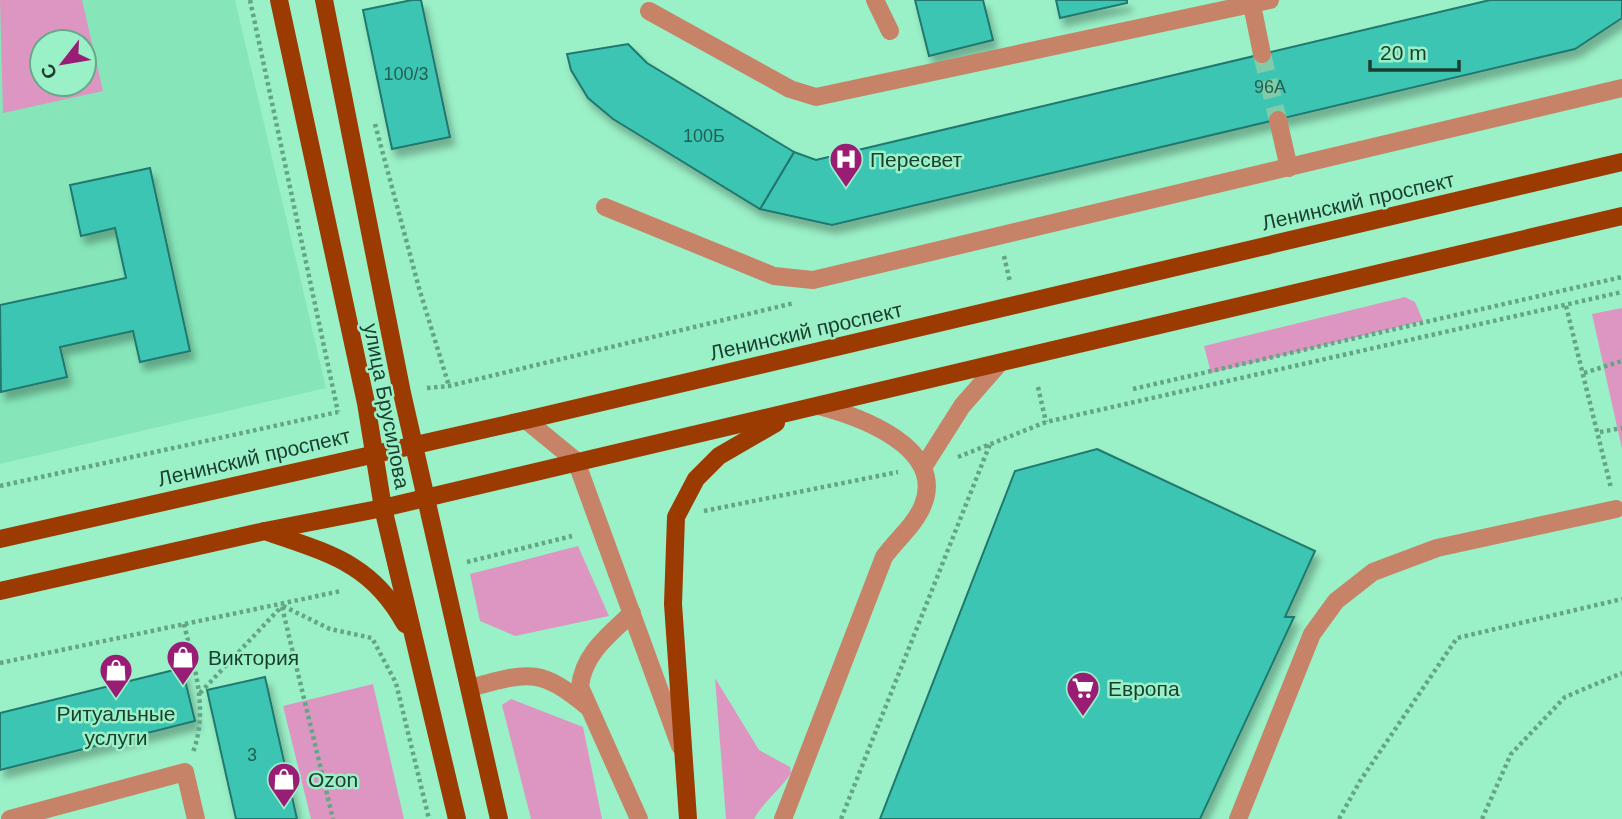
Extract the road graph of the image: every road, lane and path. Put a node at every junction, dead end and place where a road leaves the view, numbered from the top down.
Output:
1 (250, 0) edge
2 (279, 0) edge
3 (324, 0) edge
4 (875, 0) edge
5 (1270, 0) edge
6 (1252, 5) junction
7 (649, 11) dead end
8 (890, 31) dead end
9 (1262, 54) tunnel mouth
10 (1622, 88) edge
11 (374, 118) dead end
12 (1278, 120) tunnel mouth
13 (1622, 162) edge
14 (1289, 168) junction
15 (605, 206) dead end
16 (1622, 216) edge
17 (1003, 253) dead end
18 (1622, 277) edge
19 (1010, 283) dead end
20 (1622, 292) edge
21 (1566, 306) junction
22 (1622, 361) edge
23 (997, 366) junction
24 (1584, 373) junction
25 (449, 386) dead end
26 (1038, 387) dead end
27 (1133, 389) dead end
28 (819, 406) junction
29 (350, 410) dead end
30 (797, 411) junction
31 (338, 412) junction
32 (526, 420) junction
33 (1046, 422) junction
34 (1622, 428) edge
35 (1600, 432) junction
36 (415, 444) junction
37 (990, 444) junction
38 (373, 453) junction
39 (957, 458) dead end
40 (576, 461) junction
41 (924, 466) junction
42 (899, 472) dead end
43 (0, 486) edge
44 (427, 498) junction
45 (383, 508) junction
46 (1616, 509) joint
47 (696, 513) dead end
48 (265, 531) junction
49 (572, 536) dead end
50 (0, 539) edge
51 (467, 562) dead end
52 (0, 591) edge
53 (341, 591) dead end
54 (1622, 599) edge
55 (282, 606) junction
56 (632, 613) junction
57 (184, 624) junction
58 (416, 643) junction
59 (0, 663) edge
60 (1622, 673) edge
61 (470, 688) junction
62 (200, 693) junction
63 (588, 707) junction
64 (684, 755) junction
65 (186, 772) junction
66 (10, 819) edge
67 (196, 819) edge
68 (333, 819) edge
69 (429, 819) edge
70 (457, 819) edge
71 (499, 819) edge
72 (639, 819) edge
73 (688, 819) edge
74 (783, 819) edge
75 (841, 819) edge
76 (1238, 819) edge
77 (1339, 819) edge
78 (1482, 819) edge

1 - 31 path
2 - 38 main road, улица Брусилова
3 - 36 main road, улица Брусилова
4 - 8 lane
5 - 6 lane
6 - 7 lane
6 - 9 lane
10 - 14 lane
11 - 25 path
12 - 14 lane
13 - 32 main road, Ленинский проспект
14 - 15 lane
16 - 23 main road
17 - 19 path
18 - 27 path
20 - 21 path
21 - 24 path
21 - 33 path
22 - 24 path
23 - 28 main road
23 - 41 lane
24 - 35 path
26 - 33 path
28 - 30 main road
28 - 41 lane
29 - 31 path
30 - 40 main road
30 - 64 main road
31 - 43 path
32 - 36 main road, Ленинский проспект
32 - 40 lane
33 - 37 path
34 - 35 path
35 - 46 path
36 - 38 main road, Ленинский проспект
36 - 44 main road, улица Брусилова
37 - 39 path
37 - 75 path
38 - 45 main road, улица Брусилова
38 - 50 main road, Ленинский проспект
40 - 44 main road
40 - 56 lane
41 - 74 lane
42 - 47 path
44 - 45 main road
44 - 61 main road, улица Брусилова
45 - 48 main road
45 - 58 main road, улица Брусилова
46 - 76 lane
48 - 52 main road
48 - 58 main road
49 - 51 path
53 - 55 path
54 - 77 path
55 - 57 path
55 - 62 path
55 - 68 path
55 - 69 path
56 - 63 lane
56 - 64 lane
57 - 59 path
57 - 62 path
58 - 70 main road, улица Брусилова
60 - 78 path
61 - 63 lane
61 - 71 main road, улица Брусилова
62 - 65 path
63 - 72 lane
64 - 73 main road
65 - 66 lane
65 - 67 lane

